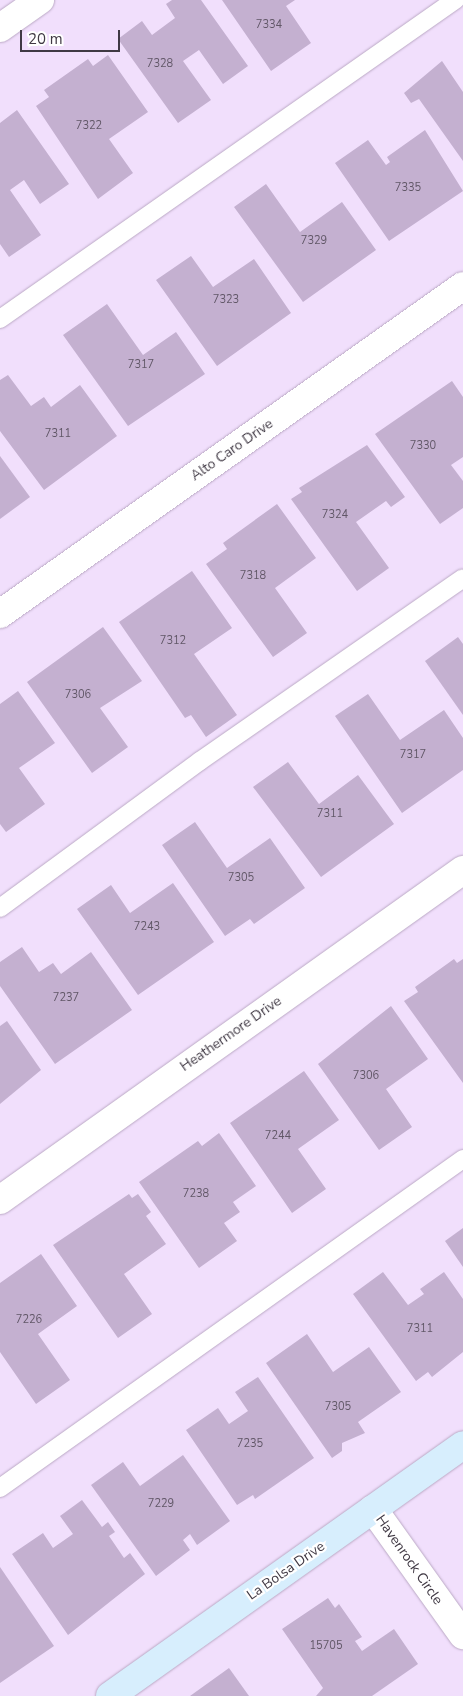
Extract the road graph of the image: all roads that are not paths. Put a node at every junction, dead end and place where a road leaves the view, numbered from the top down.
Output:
1 (40, 0) edge
2 (455, 0) edge
3 (0, 28) edge
4 (463, 286) edge
5 (0, 319) edge
6 (463, 578) edge
7 (0, 614) edge
8 (463, 870) edge
9 (0, 908) edge
10 (463, 1159) edge
11 (0, 1200) edge
12 (463, 1445) edge
13 (0, 1488) edge
14 (373, 1509) junction
15 (463, 1636) edge
16 (110, 1696) edge

1 - 3 street
2 - 5 lane
4 - 7 street, Alto Caro Drive
6 - 9 lane
8 - 11 street, Heathermore Drive
10 - 13 lane
12 - 14 street, La Bolsa Drive
14 - 15 street, Havenrock Circle
14 - 16 street, La Bolsa Drive

